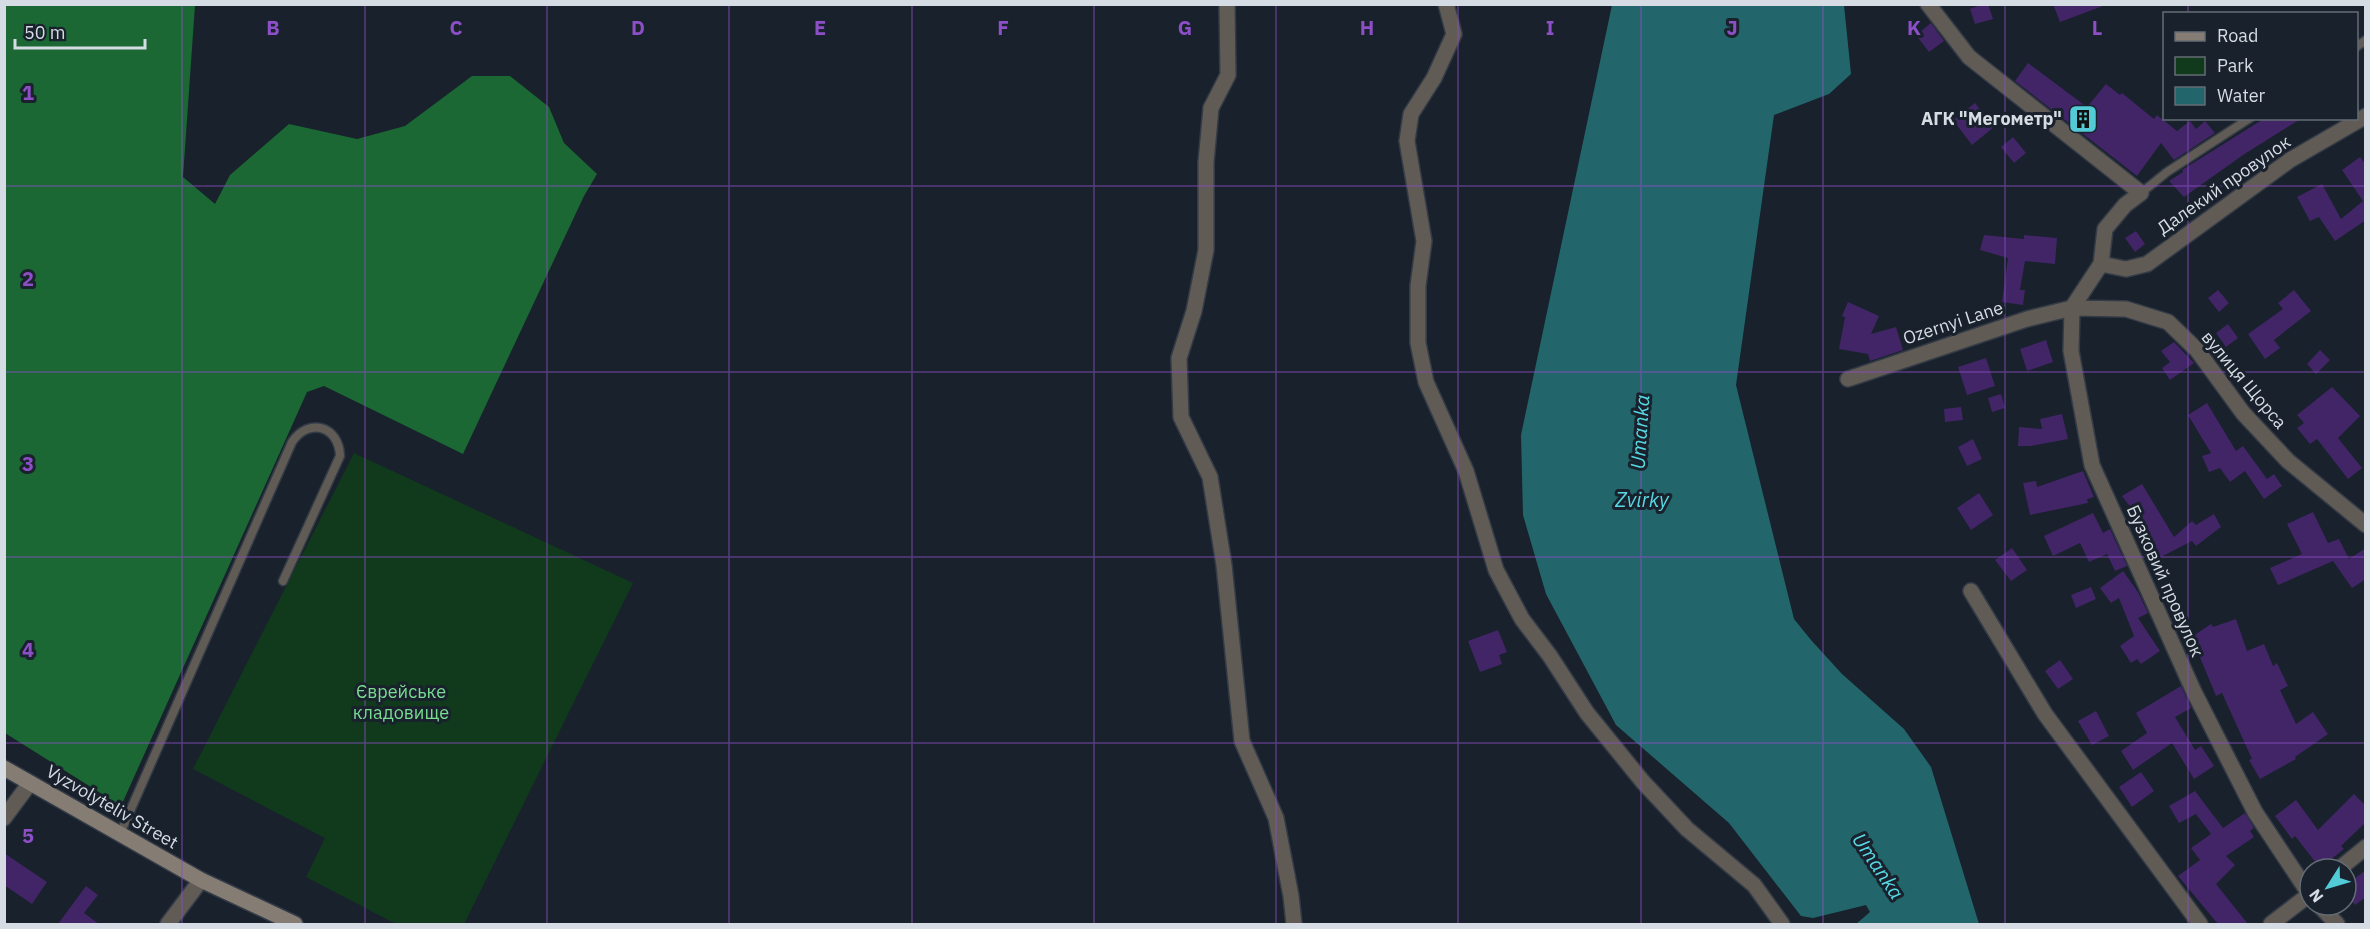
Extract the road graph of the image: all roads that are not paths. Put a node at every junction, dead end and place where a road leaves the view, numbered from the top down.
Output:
1 (1227, 4) edge
2 (1446, 4) edge
3 (1928, 4) edge
4 (2366, 116) edge
5 (2247, 120) edge
6 (2141, 193) junction
7 (2101, 264) junction
8 (2072, 308) junction
9 (1848, 379) dead end
10 (2366, 525) edge
11 (283, 581) dead end
12 (1971, 591) dead end
13 (4, 768) edge
14 (30, 783) junction
15 (4, 818) edge
16 (120, 834) junction
17 (2366, 847) edge
18 (2354, 857) edge
19 (2298, 876) edge
20 (201, 880) junction
21 (2298, 903) edge
22 (168, 924) edge
23 (295, 924) edge
24 (1294, 924) edge
25 (1782, 924) edge
26 (2200, 924) edge
27 (2271, 924) edge

1 - 24 street
2 - 25 street
3 - 6 street
4 - 7 street, Далекий провулок
5 - 6 lane
6 - 7 street
7 - 8 street
8 - 9 street, Ozernyi Lane
8 - 10 street, вулиця Щорса
8 - 19 street, Бузковий провулок
11 - 16 lane
12 - 26 street
13 - 14 main road, Vyzvolyteliv Street
14 - 15 street
14 - 16 main road, Vyzvolyteliv Street
16 - 20 main road, Vyzvolyteliv Street
17 - 18 street
20 - 22 street
20 - 23 main road, Vyzvolyteliv Street
21 - 27 street

